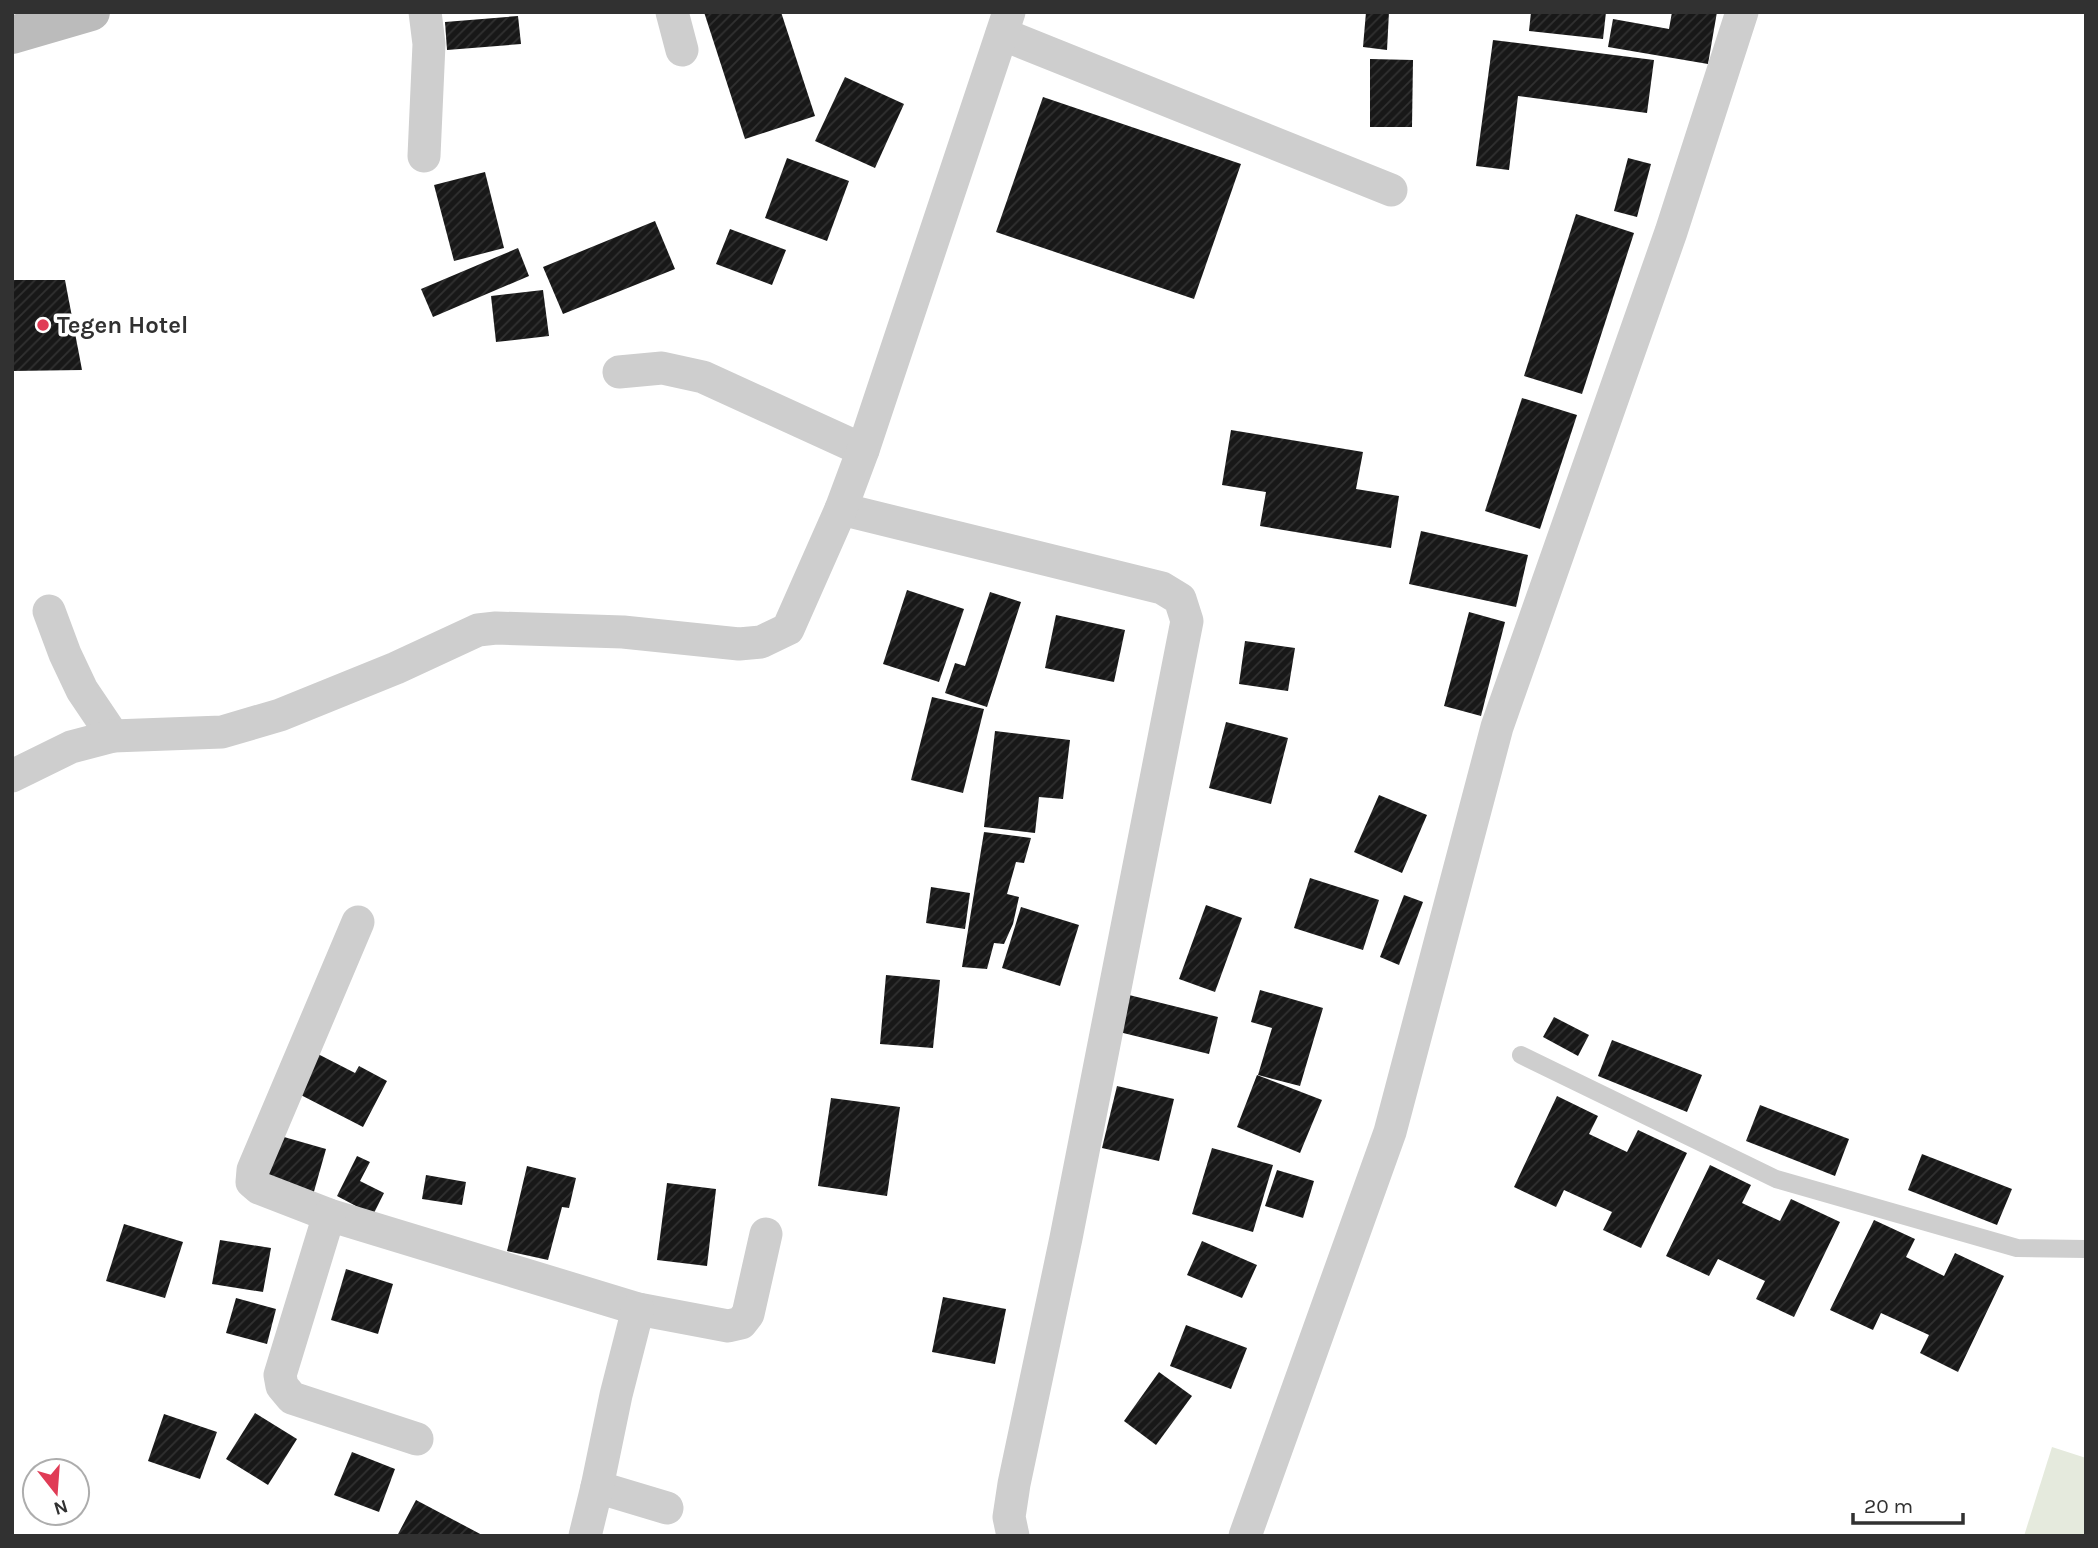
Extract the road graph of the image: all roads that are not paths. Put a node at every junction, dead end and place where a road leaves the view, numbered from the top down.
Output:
1 (91, 12) edge
2 (425, 12) edge
3 (673, 12) edge
4 (1742, 12) edge
5 (1006, 23) edge
6 (12, 35) edge
7 (682, 50) dead end
8 (424, 156) dead end
9 (1391, 190) dead end
10 (619, 372) dead end
11 (863, 450) junction
12 (841, 509) junction
13 (49, 611) dead end
14 (113, 736) junction
15 (12, 776) edge
16 (358, 922) dead end
17 (1521, 1055) dead end
18 (329, 1215) junction
19 (766, 1234) dead end
20 (2086, 1249) edge
21 (638, 1309) junction
22 (417, 1439) dead end
23 (597, 1487) junction
24 (667, 1508) dead end
25 (585, 1536) edge
26 (1013, 1536) edge
27 (1245, 1536) edge

1 - 6 main road
2 - 8 street
3 - 7 street
4 - 27 street
5 - 9 street
5 - 11 street
10 - 11 street
11 - 12 street
12 - 14 street
12 - 26 street
13 - 14 street
14 - 15 street
16 - 18 street
17 - 20 lane
18 - 21 street
18 - 22 street
19 - 21 street
21 - 23 street
23 - 24 street
23 - 25 street

